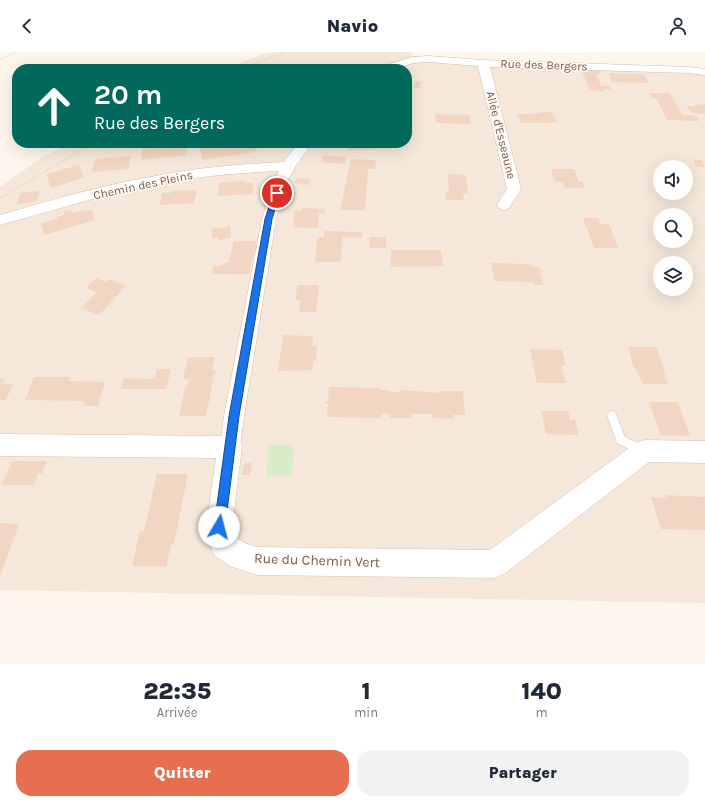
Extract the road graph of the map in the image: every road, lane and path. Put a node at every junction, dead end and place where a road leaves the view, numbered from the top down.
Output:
1 (17, 52) edge
2 (285, 52) edge
3 (0, 59) edge
4 (483, 63) junction
5 (254, 64) edge
6 (400, 64) edge
7 (705, 72) edge
8 (85, 148) edge
9 (301, 148) edge
10 (288, 166) junction
11 (0, 198) edge
12 (504, 205) dead end
13 (0, 220) edge
14 (612, 415) dead end
15 (0, 445) edge
16 (230, 448) junction
17 (645, 452) junction
18 (705, 452) edge

1 - 3 path
2 - 5 path
4 - 6 street, Rue des Bergers
4 - 7 street, Rue des Bergers
4 - 12 street, Allée d'Esseaune
8 - 11 path
9 - 10 street
10 - 13 street, Chemin des Pleins
10 - 16 street
14 - 17 lane
15 - 16 street
16 - 17 street, Rue du Chemin Vert
17 - 18 street

